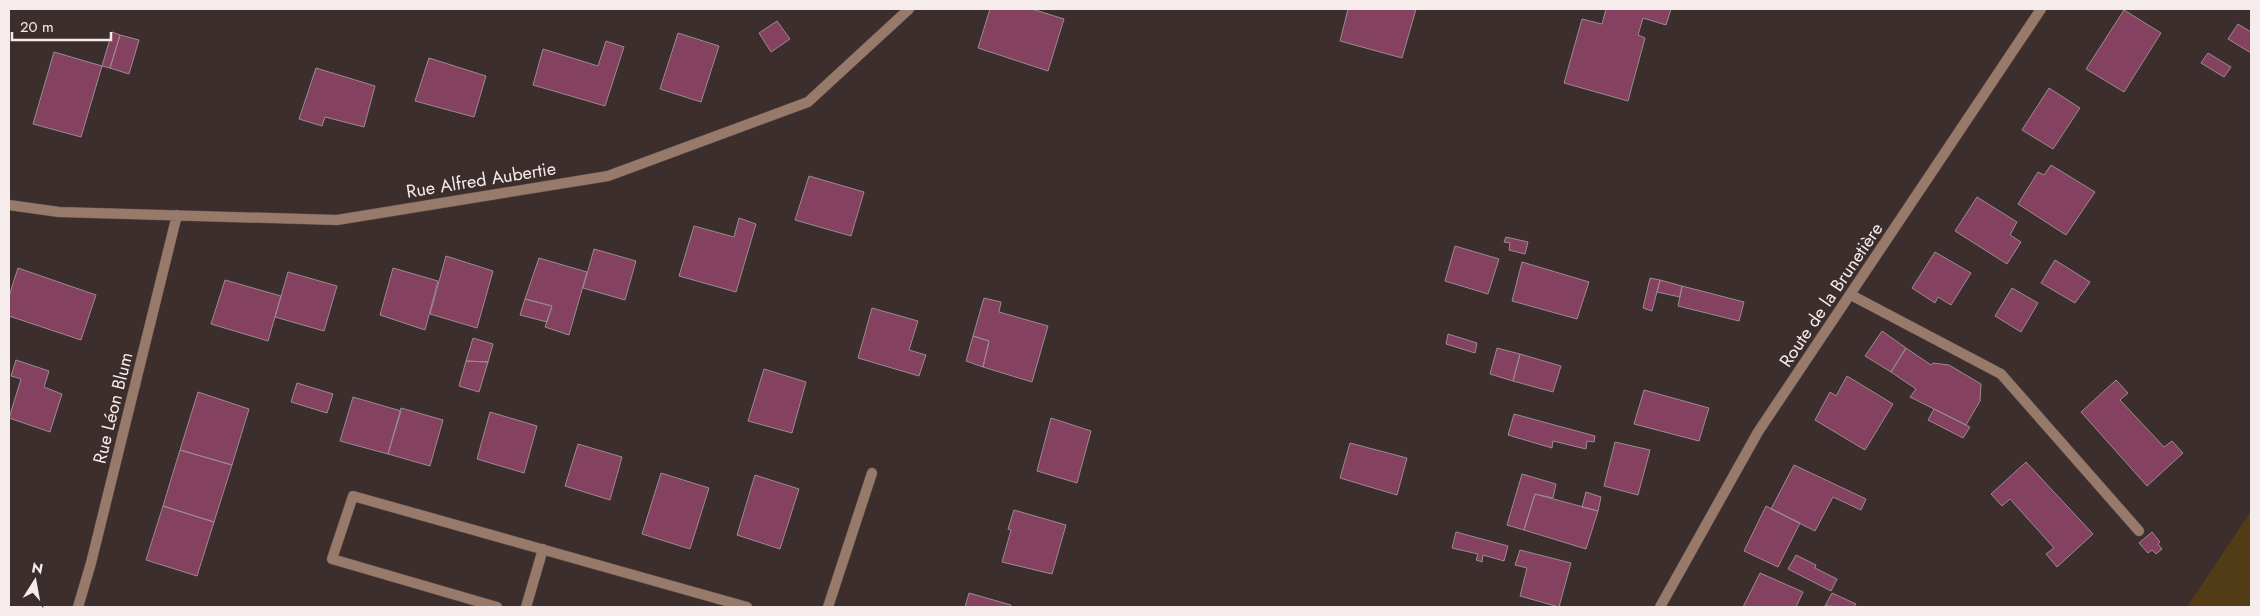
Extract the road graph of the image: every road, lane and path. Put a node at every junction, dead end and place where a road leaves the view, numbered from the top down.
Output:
1 (909, 9) edge
2 (2041, 9) edge
3 (9, 205) edge
4 (177, 215) junction
5 (1851, 295) junction
6 (872, 473) dead end
7 (2139, 532) dead end
8 (543, 549) junction
9 (78, 607) edge
10 (497, 607) edge
11 (526, 607) edge
12 (746, 607) edge
13 (828, 607) edge
14 (1660, 607) edge

1 - 4 street, Rue Alfred Aubertie
2 - 5 street, Route de la Brunetière
3 - 4 street, Rue Alfred Aubertie
4 - 9 street, Rue Léon Blum
5 - 7 street
5 - 14 street, Route de la Brunetière
6 - 13 street
8 - 10 street
8 - 11 street
8 - 12 street

